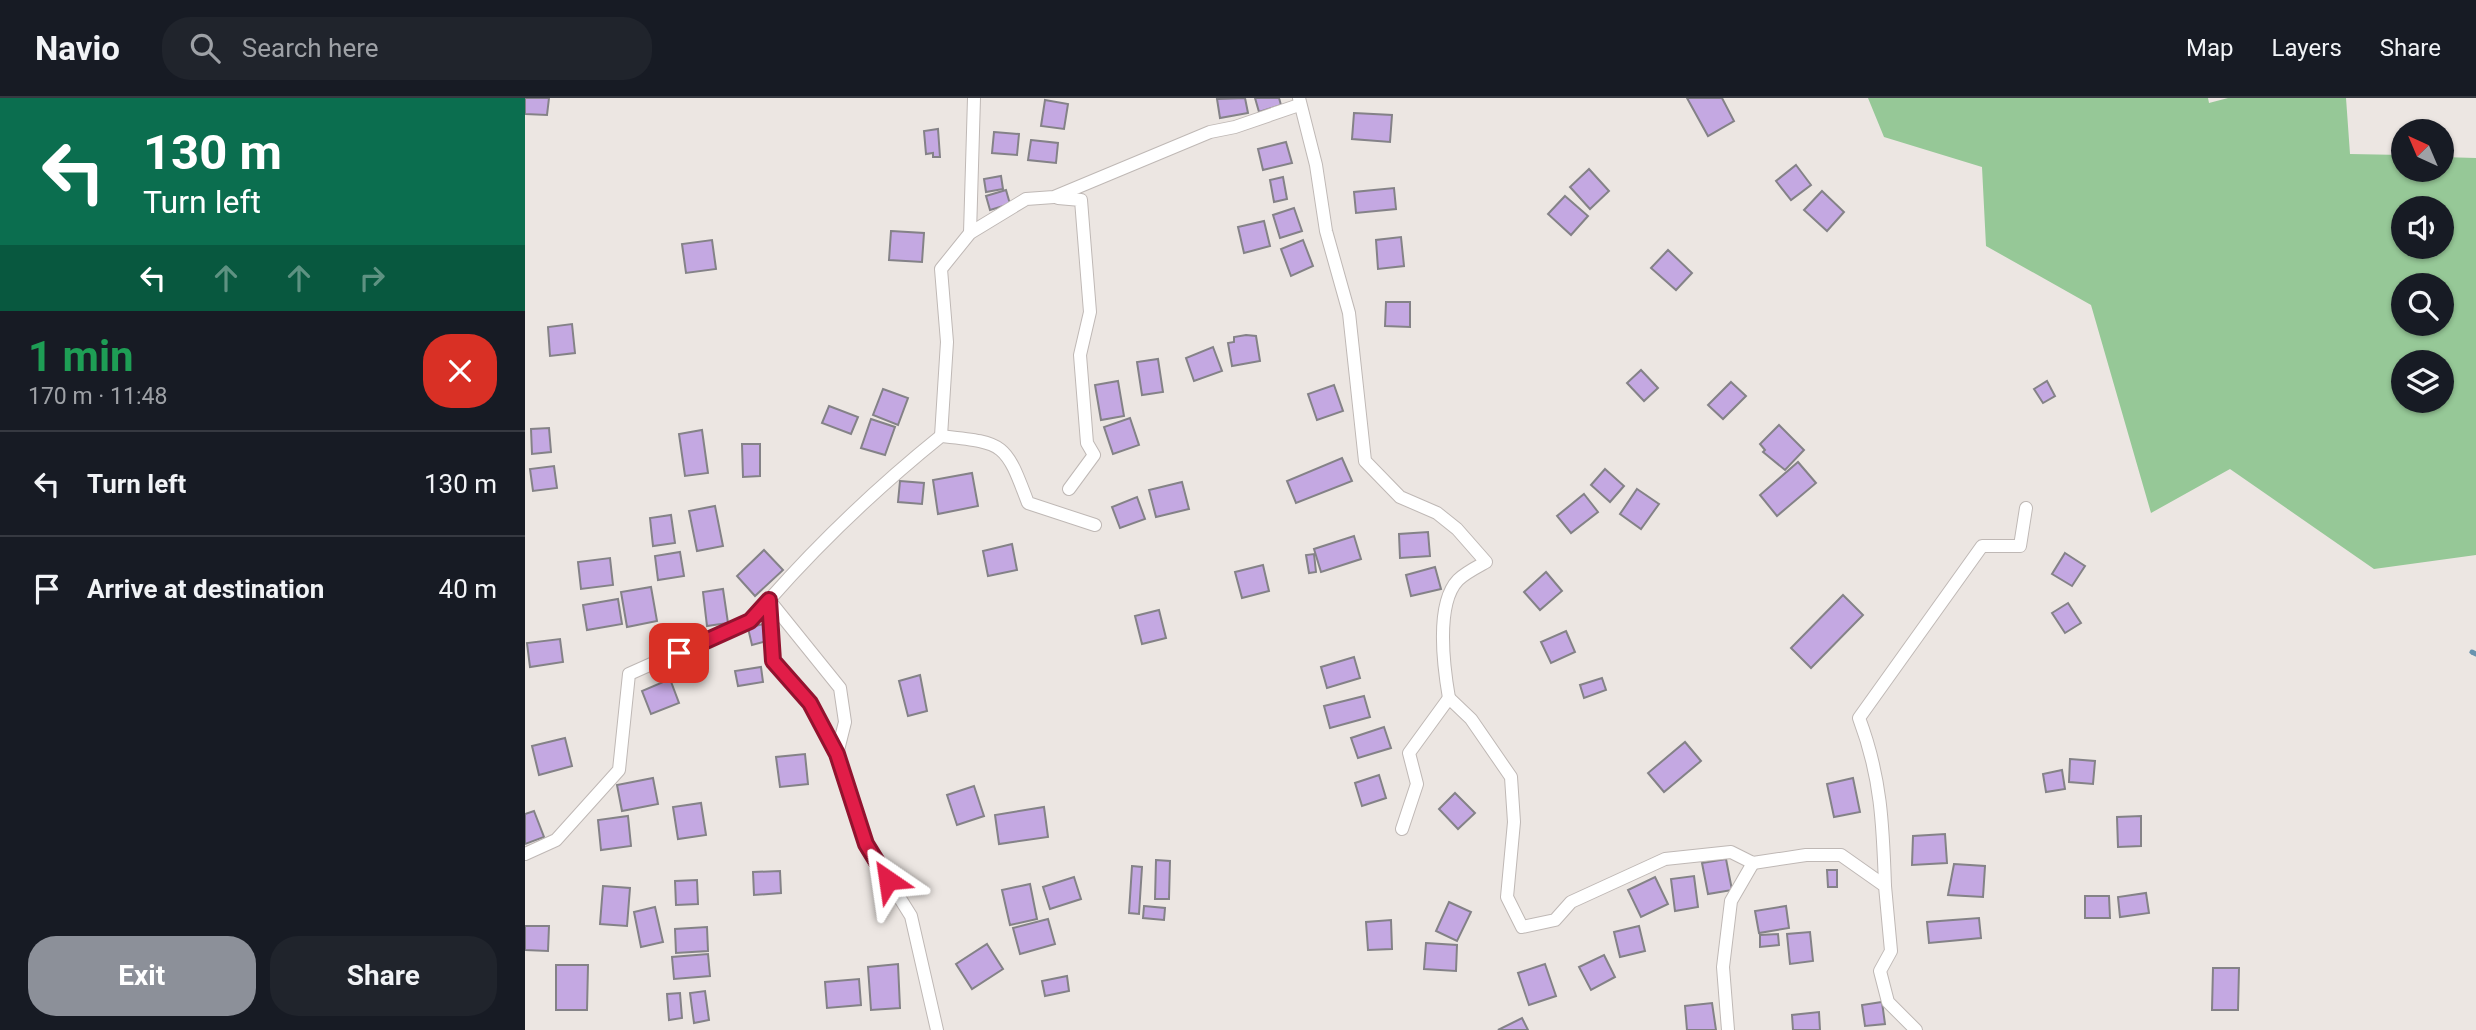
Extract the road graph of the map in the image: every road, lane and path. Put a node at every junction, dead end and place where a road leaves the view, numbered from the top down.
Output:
1 (974, 98) edge
2 (1299, 101) edge
3 (1055, 197) junction
4 (970, 233) junction
5 (941, 436) junction
6 (1069, 489) dead end
7 (2026, 508) dead end
8 (1095, 525) dead end
9 (769, 600) junction
10 (1449, 698) junction
11 (837, 754) junction
12 (1402, 829) dead end
13 (525, 853) edge
14 (1753, 863) junction
15 (1885, 886) junction
16 (937, 1030) edge
17 (1728, 1030) edge
18 (1916, 1030) edge

1 - 4 street
2 - 3 street
2 - 10 street
3 - 4 street
3 - 6 street
4 - 5 street
5 - 8 street
5 - 9 street
7 - 15 street
9 - 11 street
9 - 11 street
9 - 13 street
10 - 12 street
10 - 14 street
11 - 16 street
14 - 15 street
14 - 17 street
15 - 18 street

